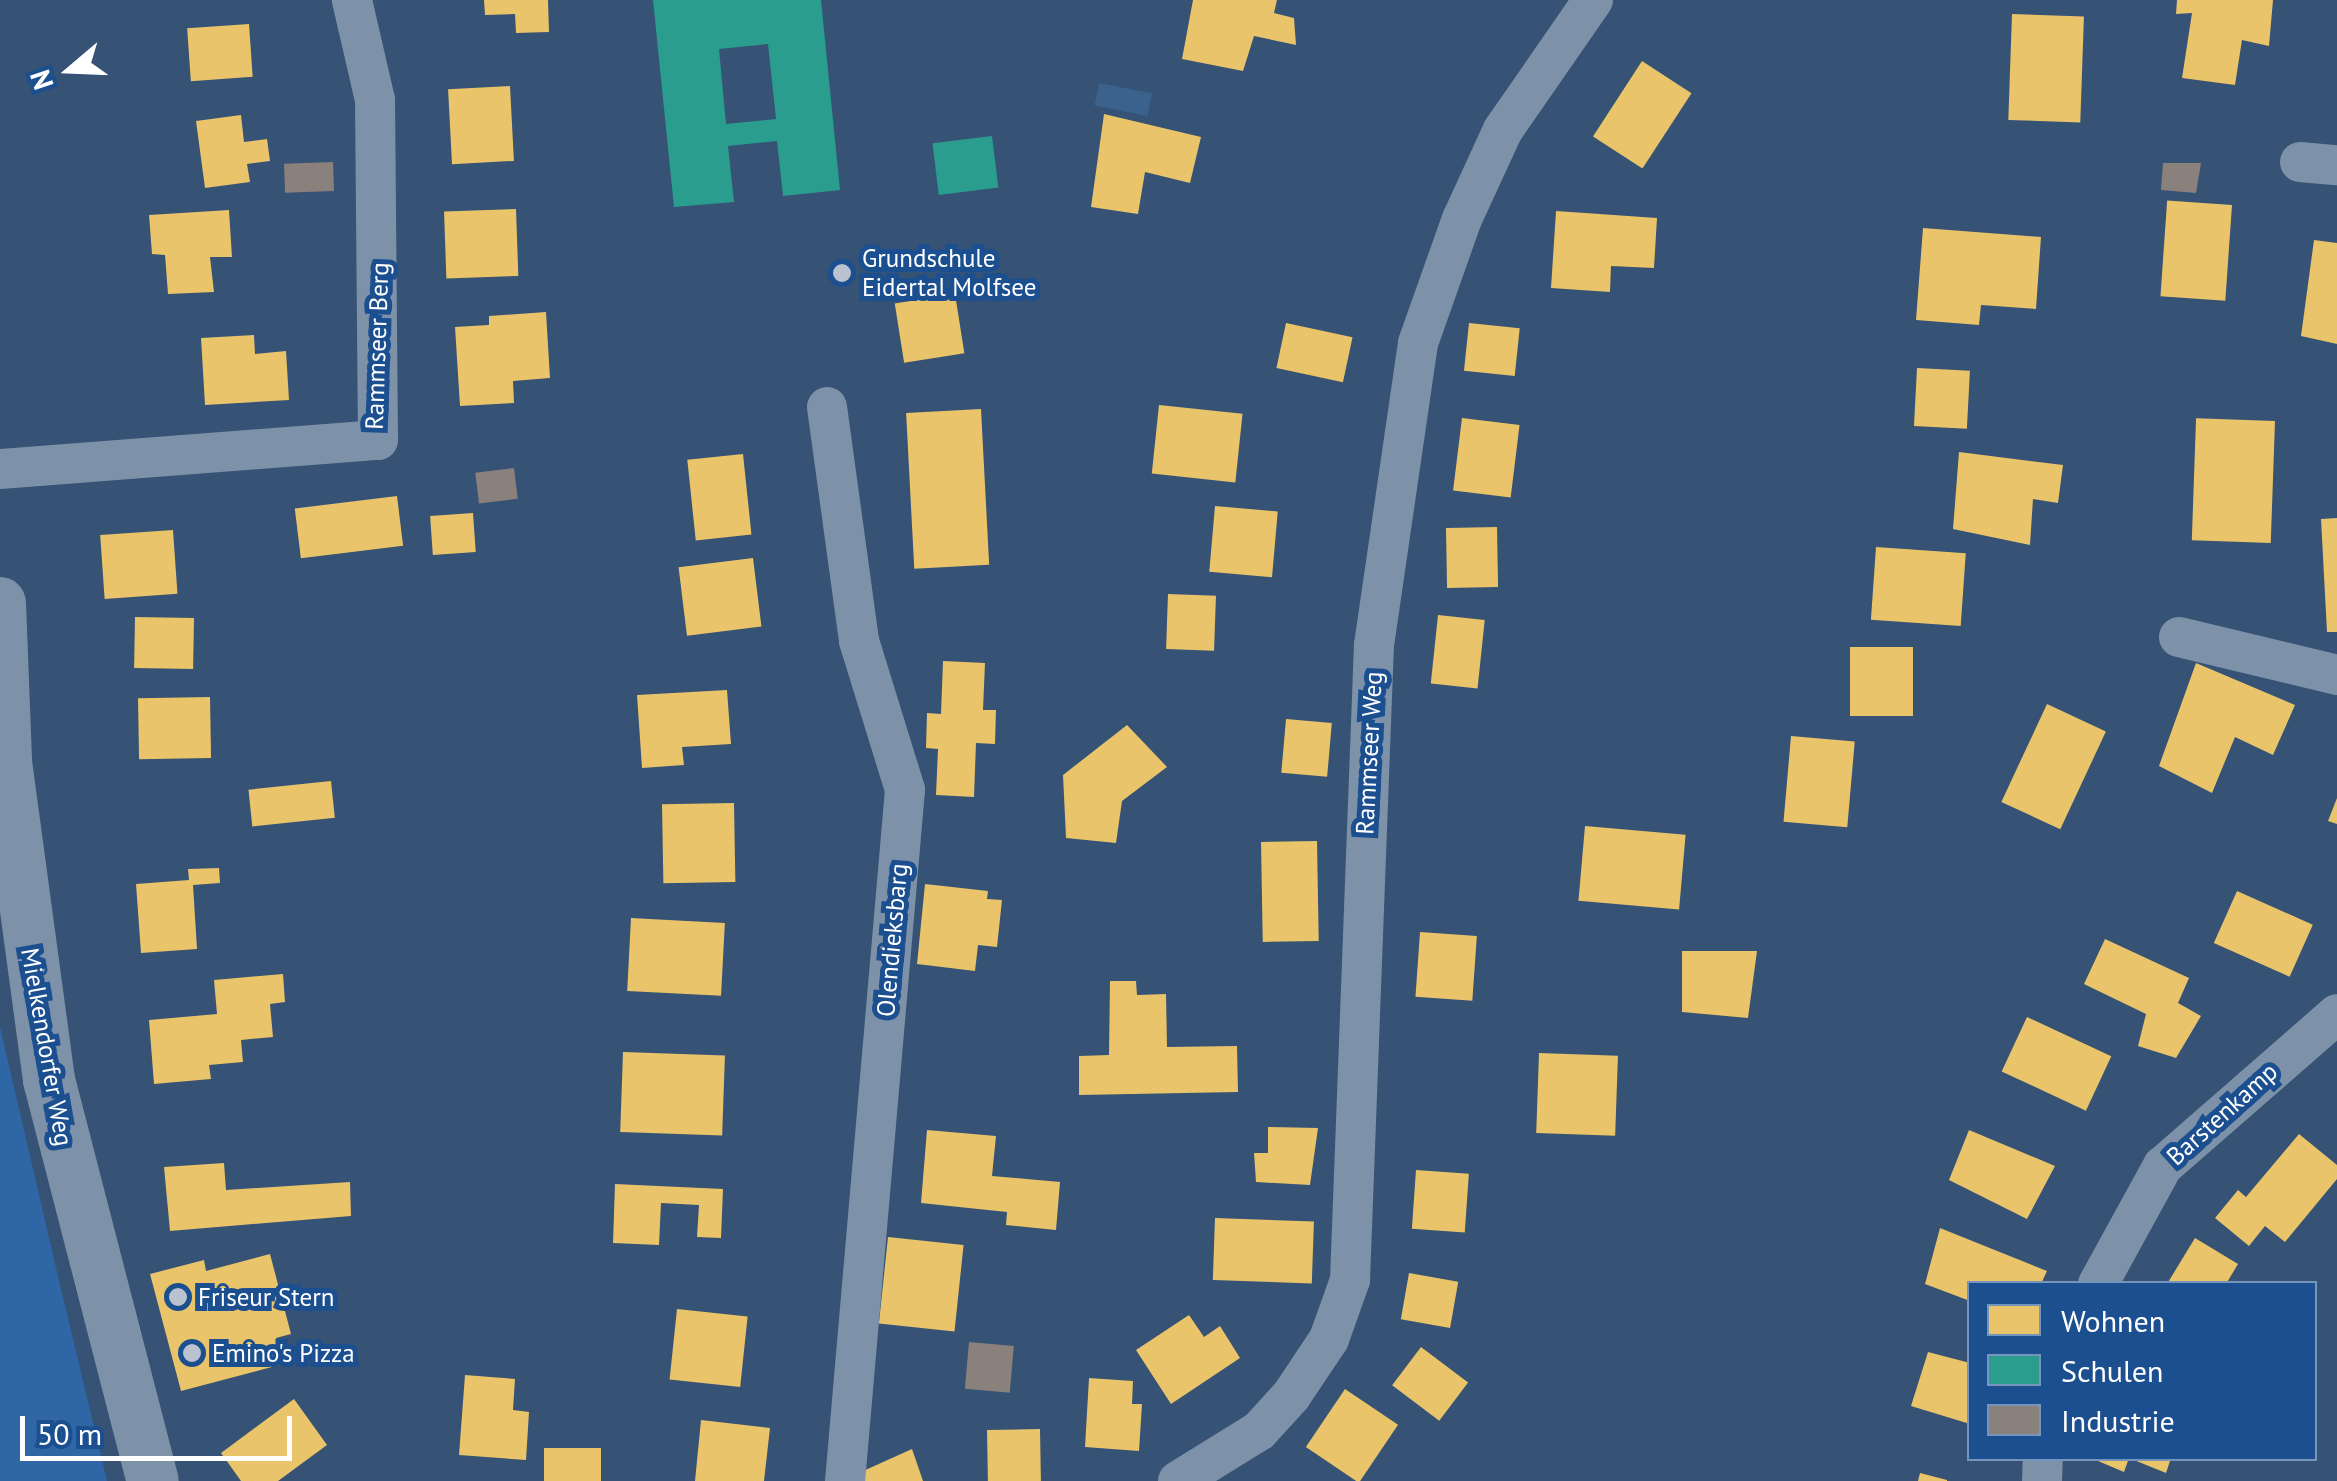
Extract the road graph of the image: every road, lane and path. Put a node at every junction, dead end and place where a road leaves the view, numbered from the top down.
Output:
1 (352, 0) edge
2 (1593, 0) edge
3 (827, 407) dead end
4 (0, 469) edge
5 (0, 603) edge
6 (2180, 637) dead end
7 (2337, 676) edge
8 (2337, 1014) edge
9 (2100, 1281) edge
10 (1199, 1476) edge
11 (154, 1481) edge
12 (845, 1481) edge

1 - 4 street, Rammseer Berg
2 - 10 street, Rammseer Weg
3 - 12 street, Olendieksbarg
5 - 11 street, Mielkendorfer Weg
6 - 7 street
8 - 9 street, Barstenkamp

